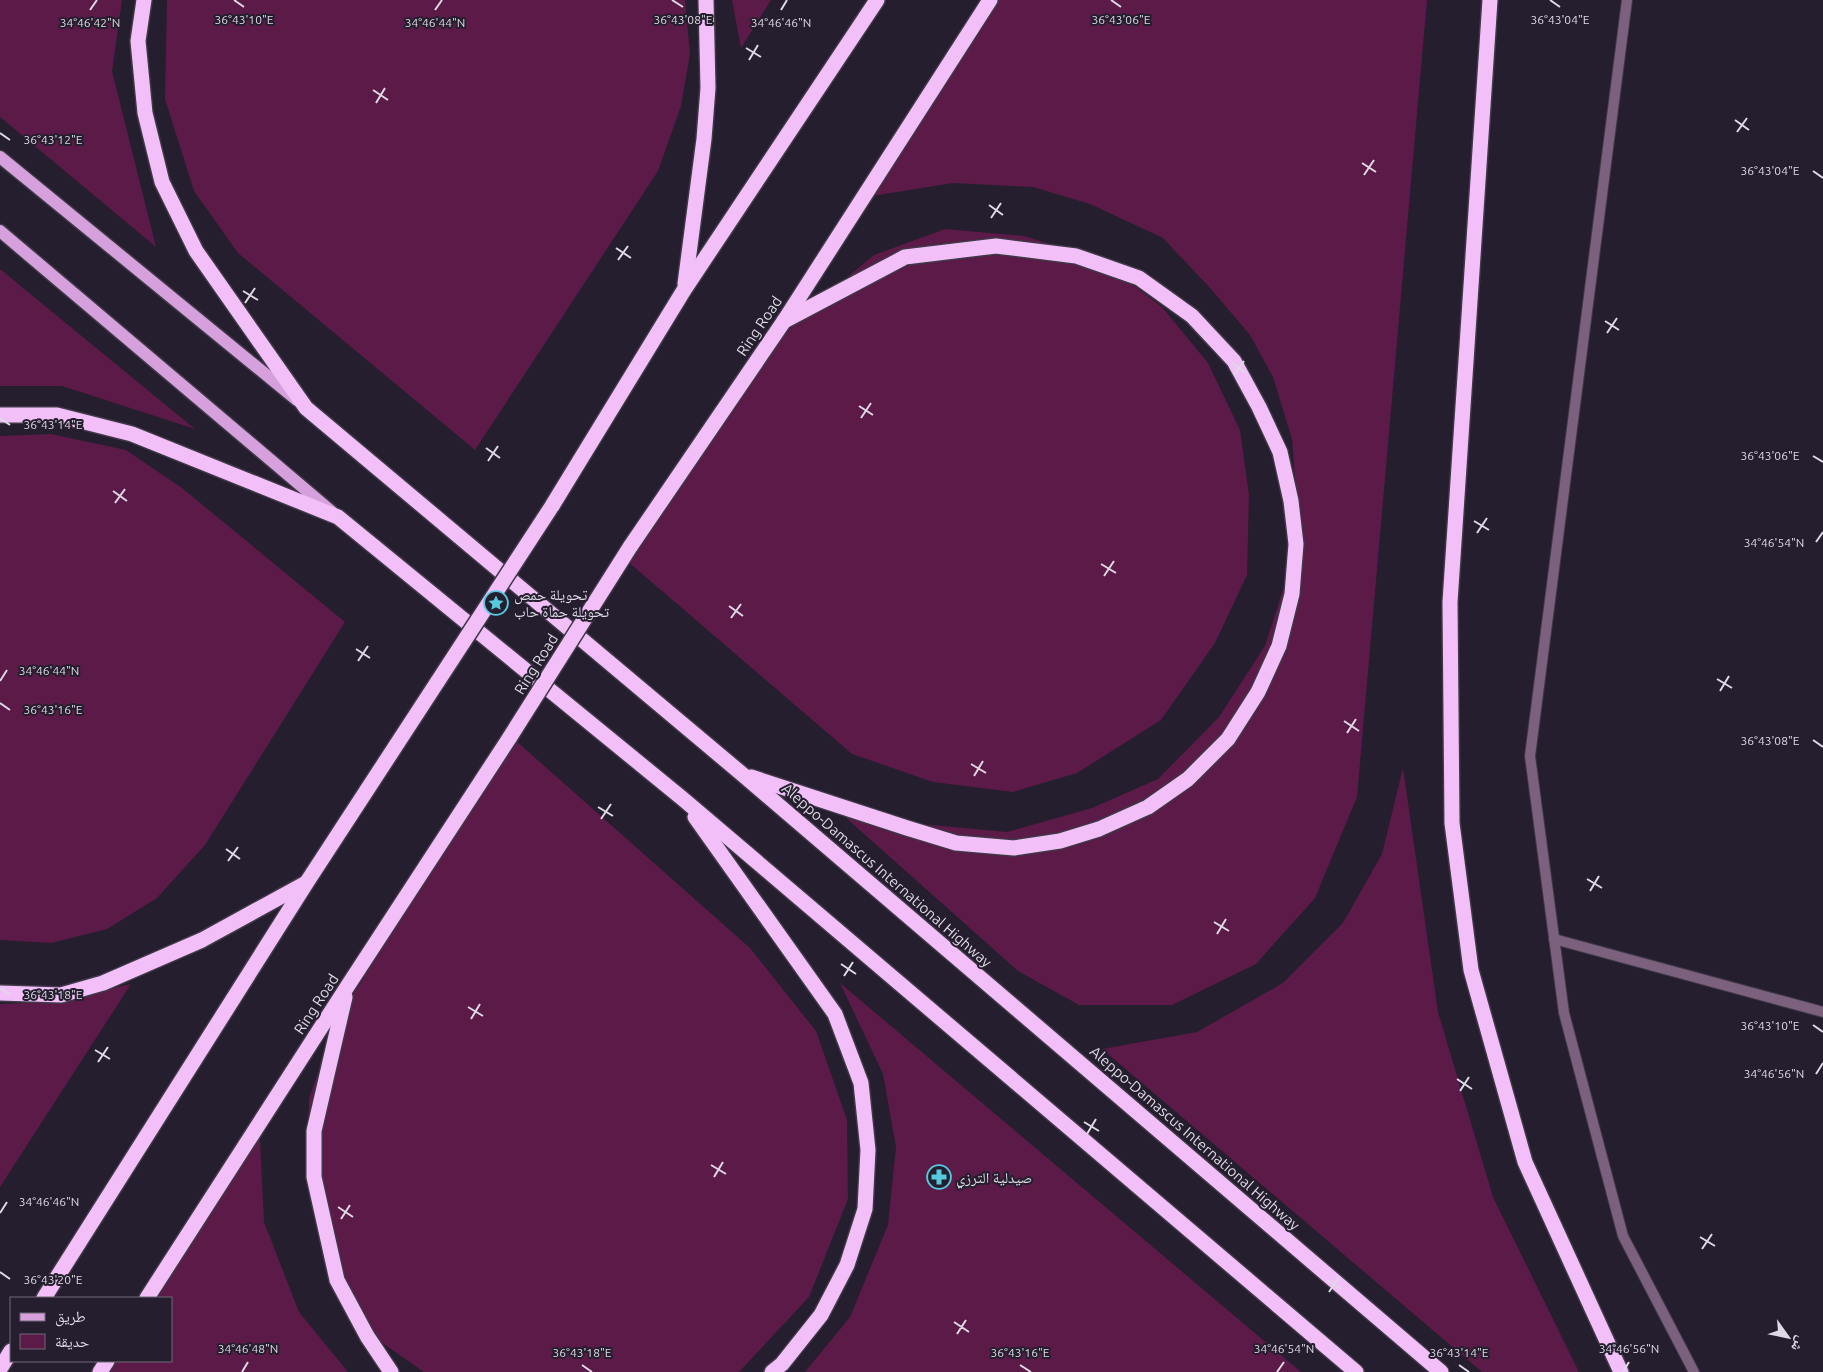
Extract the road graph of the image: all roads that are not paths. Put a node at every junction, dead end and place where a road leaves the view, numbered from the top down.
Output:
1 (144, 0) edge
2 (706, 0) edge
3 (877, 0) edge
4 (990, 0) edge
5 (1490, 0) edge
6 (1627, 0) edge
7 (0, 157) edge
8 (0, 230) edge
9 (684, 290) junction
10 (784, 321) junction
11 (306, 408) junction
12 (0, 415) edge
13 (338, 517) junction
14 (742, 774) junction
15 (683, 799) junction
16 (307, 882) junction
17 (1554, 939) junction
18 (347, 987) junction
19 (0, 992) edge
20 (1823, 1012) edge
21 (45, 1297) edge
22 (148, 1297) edge
23 (10, 1353) edge
24 (0, 1369) edge
25 (391, 1372) edge
26 (772, 1372) edge
27 (1356, 1372) edge
28 (1441, 1372) edge
29 (1621, 1372) edge
30 (1694, 1372) edge

1 - 11 highway, Aleppo-Damascus International Highway
2 - 9 highway
3 - 9 highway
4 - 10 highway, Ring Road
5 - 29 highway
6 - 17 street
7 - 11 main road
8 - 13 main road
9 - 16 highway, bridge
10 - 14 highway
10 - 18 highway, Ring Road, bridge
11 - 14 highway, Aleppo-Damascus International Highway
12 - 13 highway
13 - 15 highway
14 - 28 highway, Aleppo-Damascus International Highway
15 - 26 highway
15 - 27 highway
16 - 19 highway
16 - 21 highway
17 - 20 street
17 - 30 street
18 - 22 highway, Ring Road
18 - 25 highway
23 - 24 highway

